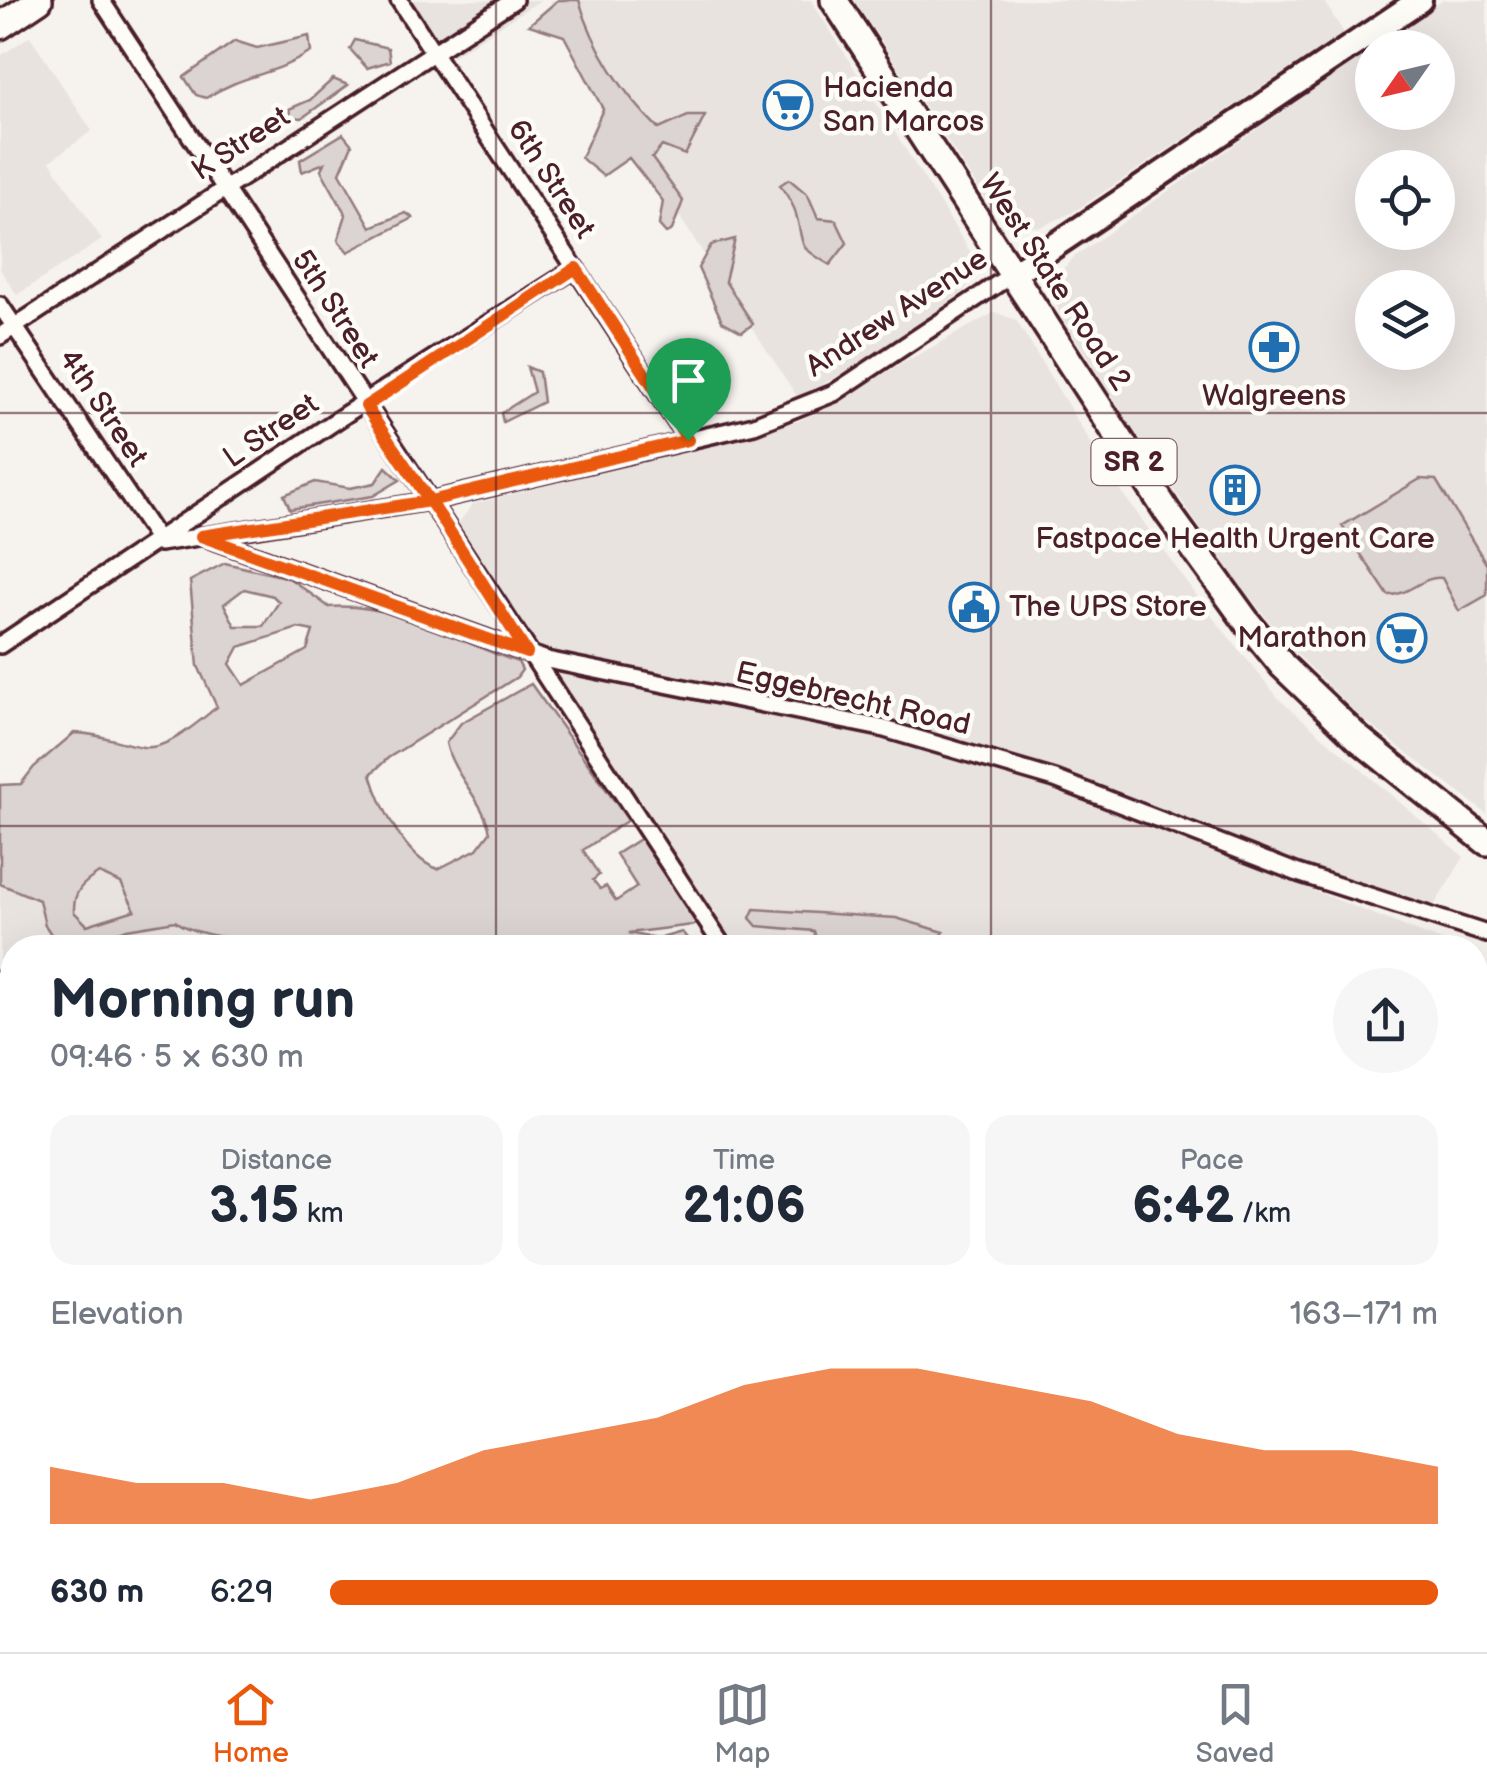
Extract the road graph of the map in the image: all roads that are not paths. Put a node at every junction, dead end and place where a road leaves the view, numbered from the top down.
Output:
1 (39, 0) edge
2 (100, 0) edge
3 (399, 0) edge
4 (514, 0) edge
5 (834, 0) edge
6 (1420, 0) edge
7 (0, 26) edge
8 (434, 52) junction
9 (224, 188) junction
10 (576, 268) junction
11 (1011, 275) junction
12 (0, 305) edge
13 (14, 326) junction
14 (0, 336) edge
15 (366, 406) junction
16 (688, 440) junction
17 (430, 501) junction
18 (201, 536) junction
19 (160, 543) junction
20 (0, 645) edge
21 (527, 653) junction
22 (1487, 842) edge
23 (1487, 934) edge
24 (715, 935) edge

1 - 7 main road
2 - 9 street, 5th Street
3 - 8 street, 6th Street
4 - 8 street, K Street
5 - 11 main road, West State Road 2 / SR 2
6 - 11 street, Andrew Avenue
8 - 9 street, K Street
8 - 10 street, 6th Street
9 - 13 street, K Street
9 - 15 street, 5th Street
10 - 15 street, L Street
10 - 16 street, 6th Street
11 - 16 street, Andrew Avenue
11 - 22 main road, West State Road 2 / SR 2
12 - 13 street, 4th Street
13 - 14 street, K Street
13 - 19 street, 4th Street
15 - 17 street, 5th Street
15 - 19 street, L Street
16 - 17 street, Andrew Avenue
17 - 18 street, Andrew Avenue
17 - 21 street, 5th Street
18 - 19 street, Andrew Avenue
18 - 21 street, Eggebrecht Road
19 - 20 street, L Street
21 - 23 street, Eggebrecht Road
21 - 24 street, 5th Street

